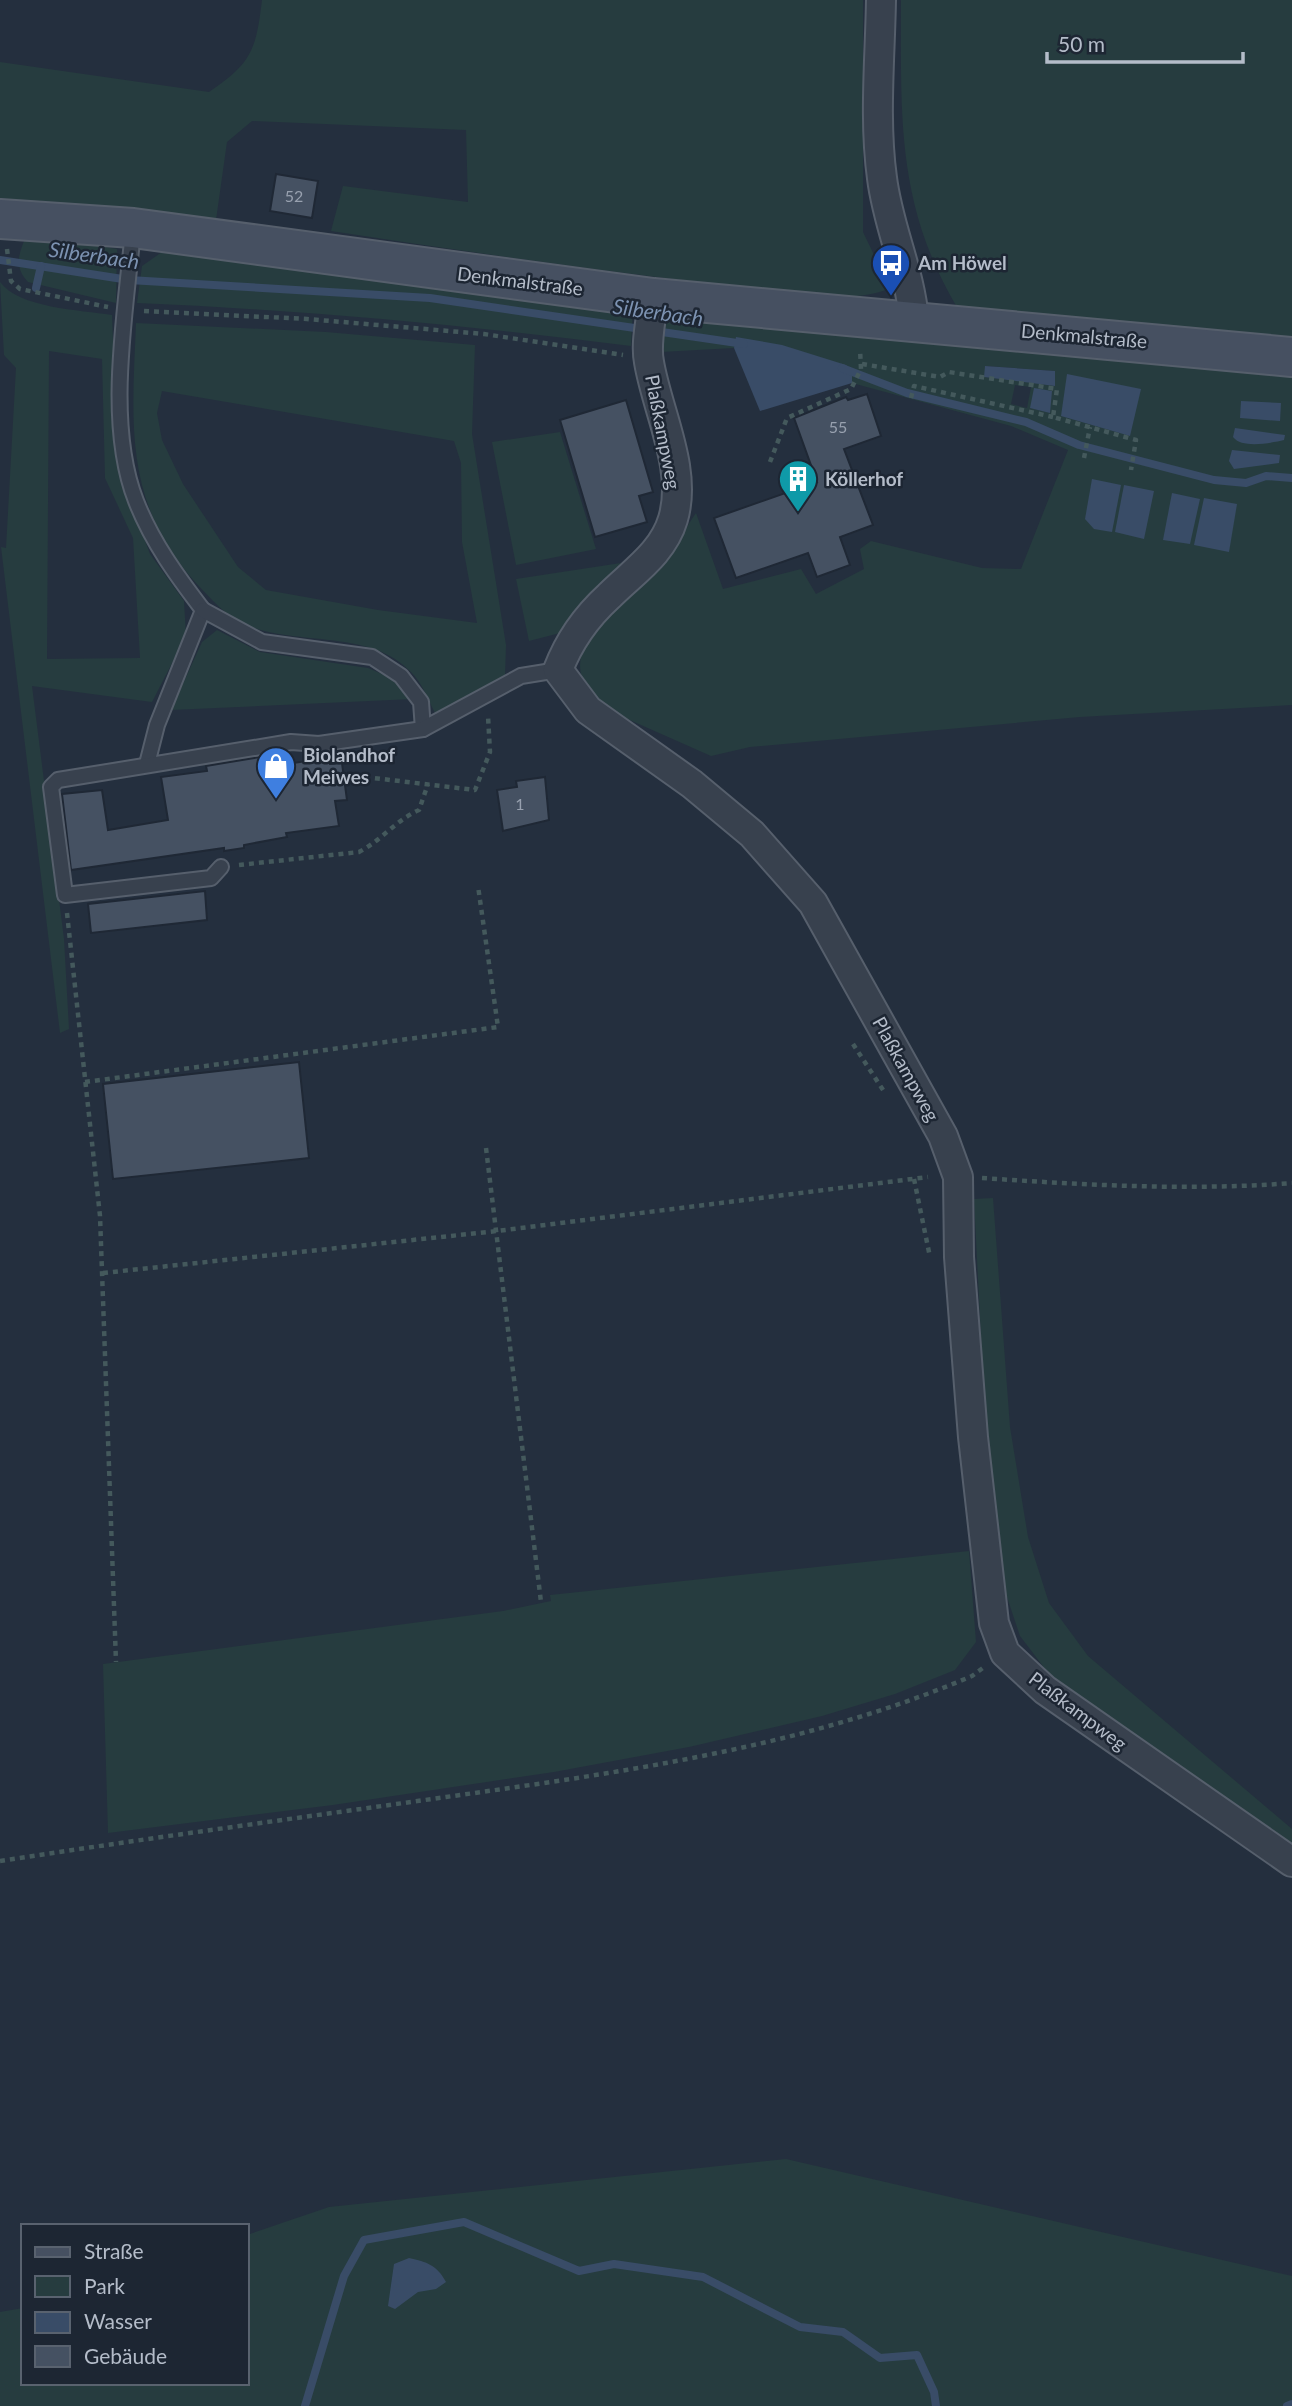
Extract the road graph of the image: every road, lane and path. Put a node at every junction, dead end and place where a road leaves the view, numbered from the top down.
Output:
1 (881, 0) edge
2 (133, 229) junction
3 (4, 234) edge
4 (653, 306) junction
5 (126, 310) junction
6 (914, 320) junction
7 (649, 351) junction
8 (860, 351) dead end
9 (1292, 357) edge
10 (862, 367) junction
11 (931, 376) junction
12 (929, 389) junction
13 (911, 398) dead end
14 (1053, 417) junction
15 (1090, 427) junction
16 (1084, 457) dead end
17 (770, 462) dead end
18 (1131, 470) dead end
19 (203, 611) junction
20 (558, 670) junction
21 (487, 697) junction
22 (423, 729) junction
23 (147, 764) junction
24 (365, 776) dead end
25 (428, 784) junction
26 (221, 867) joint
27 (478, 886) dead end
28 (65, 895) junction
29 (853, 1044) dead end
30 (85, 1082) junction
31 (888, 1096) dead end
32 (486, 1148) dead end
33 (925, 1167) dead end
34 (928, 1177) junction
35 (958, 1177) junction
36 (1292, 1183) edge
37 (931, 1185) dead end
38 (497, 1231) junction
39 (103, 1273) junction
40 (541, 1602) dead end
41 (1005, 1653) junction
42 (116, 1662) dead end
43 (0, 1861) edge
44 (1292, 1862) edge

1 - 6 street
2 - 3 main road, Denkmalstraße
2 - 4 main road, Denkmalstraße
2 - 5 lane
3 - 5 path
4 - 6 main road, Denkmalstraße
4 - 7 street, Plaßkampweg
5 - 7 path
5 - 19 lane
6 - 9 main road, Denkmalstraße
7 - 20 street, Plaßkampweg
8 - 10 path
10 - 11 path
10 - 17 path
11 - 12 path
11 - 14 path
12 - 13 path
12 - 14 path
14 - 15 path
15 - 16 path
15 - 18 path
19 - 22 lane
19 - 23 lane
20 - 21 lane
20 - 35 street, Plaßkampweg
21 - 22 lane
21 - 25 path
22 - 23 lane
23 - 28 lane
24 - 25 path
25 - 26 path
26 - 28 lane
27 - 30 path
28 - 30 path
29 - 31 path
30 - 39 path
32 - 38 path
33 - 34 path
34 - 37 path
34 - 38 path
35 - 36 path
35 - 41 street, Plaßkampweg
38 - 39 path
38 - 40 path
39 - 42 path
41 - 43 path
41 - 44 street, Plaßkampweg

